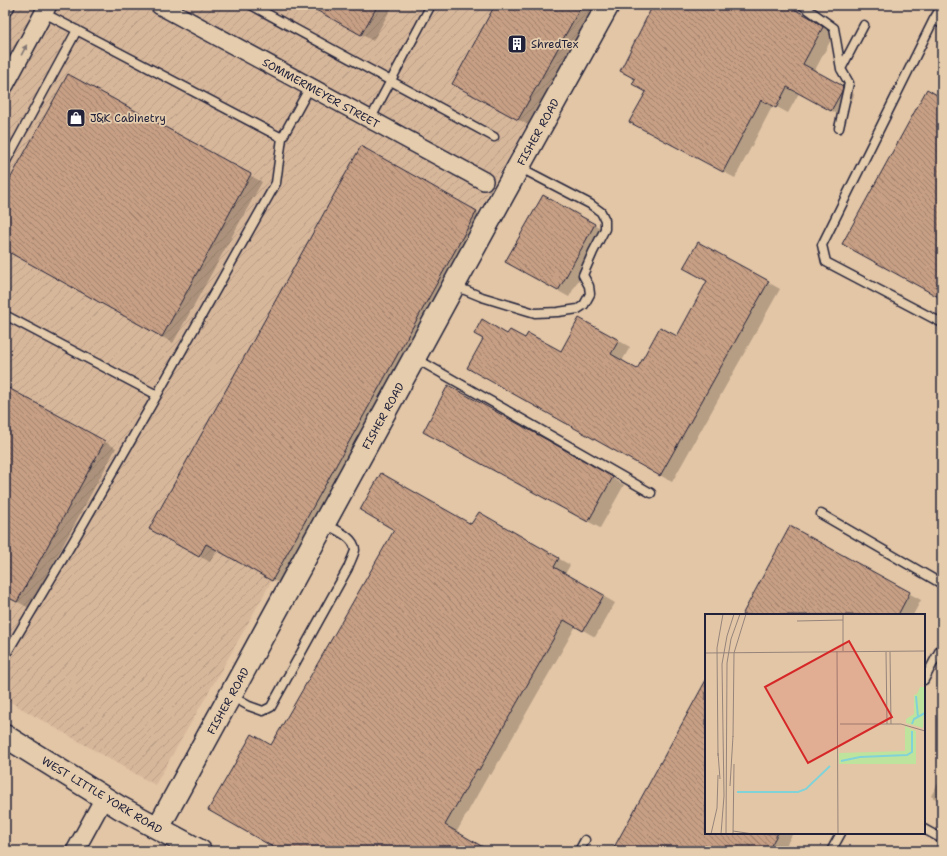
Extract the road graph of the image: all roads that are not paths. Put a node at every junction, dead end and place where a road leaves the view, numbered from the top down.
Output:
1 (159, 5) edge
2 (251, 5) edge
3 (432, 5) edge
4 (608, 5) edge
5 (802, 5) edge
6 (942, 6) edge
7 (46, 9) edge
8 (938, 22) edge
9 (864, 25) dead end
10 (77, 30) junction
11 (841, 69) junction
12 (391, 81) junction
13 (5, 85) edge
14 (310, 87) junction
15 (370, 120) junction
16 (839, 128) dead end
17 (494, 137) dead end
18 (282, 138) junction
19 (5, 163) edge
20 (518, 167) junction
21 (484, 181) dead end
22 (454, 285) junction
23 (5, 315) edge
24 (942, 323) edge
25 (414, 358) junction
26 (157, 395) junction
27 (651, 493) dead end
28 (821, 514) dead end
29 (324, 524) junction
30 (942, 584) edge
31 (942, 646) edge
32 (6, 652) edge
33 (925, 678) edge
34 (230, 696) junction
35 (5, 736) edge
36 (104, 798) junction
37 (158, 828) junction
38 (925, 830) edge
39 (840, 834) edge
40 (942, 839) edge
41 (585, 840) dead end
42 (75, 851) edge
43 (200, 851) edge
44 (579, 851) edge
45 (831, 851) edge

1 - 14 street, SOMMERMEYER STREET
2 - 12 lane
3 - 12 lane
4 - 20 street, FISHER ROAD
5 - 11 lane
6 - 8 lane
7 - 10 lane
13 -> 7 street
8 - 24 lane
9 - 11 lane
10 - 18 lane
10 - 19 lane
11 - 16 lane
12 - 15 lane
12 - 17 lane
14 - 15 street, SOMMERMEYER STREET
14 - 18 lane
15 - 21 street, SOMMERMEYER STREET
18 - 26 lane
20 - 22 street, FISHER ROAD
20 - 22 lane
22 - 25 street, FISHER ROAD
23 - 26 lane
25 - 27 lane
25 - 29 street, FISHER ROAD
26 - 32 lane
28 - 30 lane
29 - 34 street, FISHER ROAD
29 - 34 lane
31 - 33 lane
34 - 37 street, FISHER ROAD
35 - 36 street, WEST LITTLE YORK ROAD
36 - 37 street, WEST LITTLE YORK ROAD
36 - 42 street
37 - 43 street, WEST LITTLE YORK ROAD
38 - 40 lane
39 - 45 lane
41 - 44 lane

